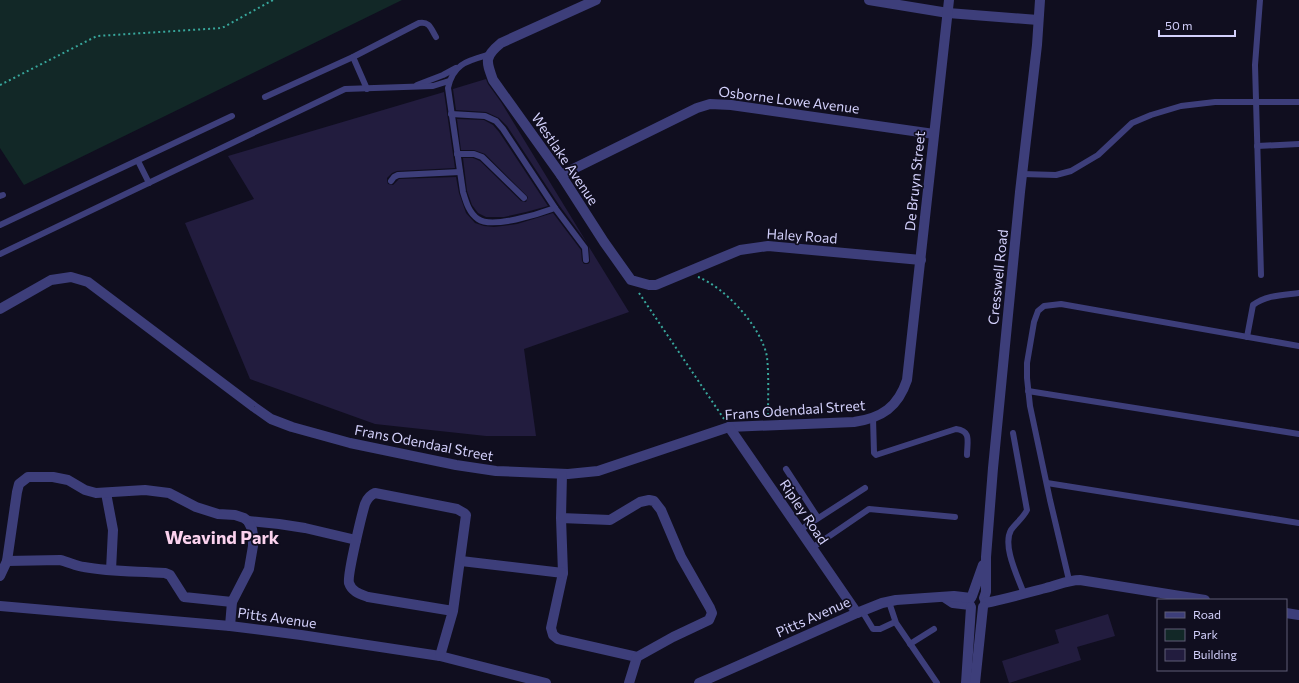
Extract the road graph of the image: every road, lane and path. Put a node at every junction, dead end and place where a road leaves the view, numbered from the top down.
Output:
1 (273, 0) edge
2 (596, 0) edge
3 (869, 0) edge
4 (949, 0) edge
5 (1040, 0) edge
6 (1260, 0) edge
7 (948, 13) junction
8 (1038, 20) junction
9 (436, 37) dead end
10 (353, 57) junction
11 (488, 60) junction
12 (458, 67) junction
13 (449, 81) junction
14 (0, 85) edge
15 (414, 86) junction
16 (368, 89) junction
17 (265, 97) dead end
18 (1255, 102) junction
19 (1299, 102) edge
20 (451, 114) junction
21 (232, 116) dead end
22 (934, 134) junction
23 (1299, 144) edge
24 (1257, 146) junction
25 (457, 154) junction
26 (138, 161) junction
27 (460, 172) junction
28 (1022, 174) junction
29 (561, 175) junction
30 (391, 181) dead end
31 (149, 183) junction
32 (524, 198) dead end
33 (555, 208) junction
34 (0, 226) edge
35 (0, 254) edge
36 (586, 260) dead end
37 (922, 260) junction
38 (687, 273) junction
39 (1261, 275) dead end
40 (631, 280) junction
41 (1299, 293) edge
42 (0, 309) edge
43 (1246, 337) junction
44 (1299, 346) edge
45 (910, 366) joint
46 (1028, 391) junction
47 (873, 418) junction
48 (768, 425) junction
49 (729, 427) junction
50 (1012, 433) dead end
51 (1299, 434) edge
52 (967, 455) dead end
53 (786, 469) dead end
54 (562, 474) junction
55 (1047, 483) junction
56 (866, 488) dead end
57 (106, 493) junction
58 (954, 517) dead end
59 (561, 518) junction
60 (818, 518) junction
61 (248, 521) junction
62 (1299, 523) edge
63 (800, 530) junction
64 (356, 540) junction
65 (812, 548) junction
66 (986, 557) junction
67 (7, 561) junction
68 (460, 561) junction
69 (111, 570) junction
70 (563, 574) junction
71 (0, 576) edge
72 (1069, 580) junction
73 (1024, 594) junction
74 (1199, 599) edge
75 (232, 602) junction
76 (889, 602) junction
77 (971, 602) junction
78 (984, 603) junction
79 (0, 606) edge
80 (453, 611) junction
81 (860, 612) junction
82 (1287, 613) edge
83 (1299, 615) edge
84 (895, 622) junction
85 (230, 626) junction
86 (934, 629) dead end
87 (910, 644) junction
88 (440, 656) junction
89 (637, 657) junction
90 (546, 683) edge
91 (629, 683) edge
92 (699, 683) edge
93 (937, 683) edge
94 (966, 683) edge
95 (975, 683) edge

1 - 14 path
2 - 11 street
3 - 7 street
4 - 7 street, De Bruyn Street
5 - 8 street, Cresswell Road
6 - 18 lane
7 - 8 street
7 - 22 street, De Bruyn Street
8 - 28 street, Cresswell Road
9 - 10 lane
10 - 16 lane
10 - 17 lane
11 - 12 lane
11 - 29 street, Westlake Avenue
12 - 13 lane
12 - 15 lane
13 - 15 lane
13 - 20 lane
15 - 16 lane
16 - 31 lane
18 - 19 lane
18 - 24 lane
18 - 28 lane
20 - 25 lane
20 - 33 lane
21 - 26 lane
22 - 29 street, Osborne Lowe Avenue
22 - 37 street, De Bruyn Street
23 - 24 lane
24 - 39 lane
25 - 27 lane
25 - 32 lane
26 - 31 lane
26 - 34 lane
27 - 30 lane
27 - 33 lane
28 - 66 street, Cresswell Road
29 - 40 street, Westlake Avenue
31 - 35 lane
33 - 36 lane
37 - 38 street, Haley Road
37 - 45 street, De Bruyn Street
38 - 40 street, Haley Road
38 - 48 path
40 - 49 path
41 - 43 lane
42 - 54 street, Frans Odendaal Street
43 - 44 lane
43 - 46 lane
45 - 47 street, Frans Odendaal Street
46 - 51 lane
46 - 55 lane
47 - 48 street, Frans Odendaal Street
47 - 52 lane
48 - 49 street, Frans Odendaal Street
49 - 54 street, Frans Odendaal Street
49 - 63 street, Ripley Road
50 - 73 lane
53 - 60 lane
54 - 59 street
55 - 62 lane
55 - 72 lane
56 - 60 lane
57 - 61 street
57 - 67 street
57 - 69 street
58 - 65 lane
59 - 70 street
59 - 89 street
60 - 63 lane
61 - 64 street
61 - 75 street
63 - 65 street, Ripley Road
64 - 68 street
64 - 80 street
65 - 81 street, Ripley Road
66 - 77 street, Cresswell Road
66 - 78 street, Cresswell Road
67 - 69 street
67 - 71 street
68 - 70 street
68 - 80 street
69 - 75 street
70 - 89 street
72 - 73 street
72 - 74 street
73 - 78 street
75 - 85 street
76 - 77 street, Pitts Avenue
76 - 81 street, Pitts Avenue
76 - 84 lane
77 - 78 street
77 - 78 street
77 - 94 street, Cresswell Road
78 - 95 street, Cresswell Road
79 - 85 street, Pitts Avenue
80 - 88 street
81 - 84 lane
81 - 92 street, Pitts Avenue
82 - 83 street
84 - 87 lane
85 - 88 street, Pitts Avenue
86 - 87 lane
87 - 93 lane
88 - 90 street, Pitts Avenue
89 - 91 street

